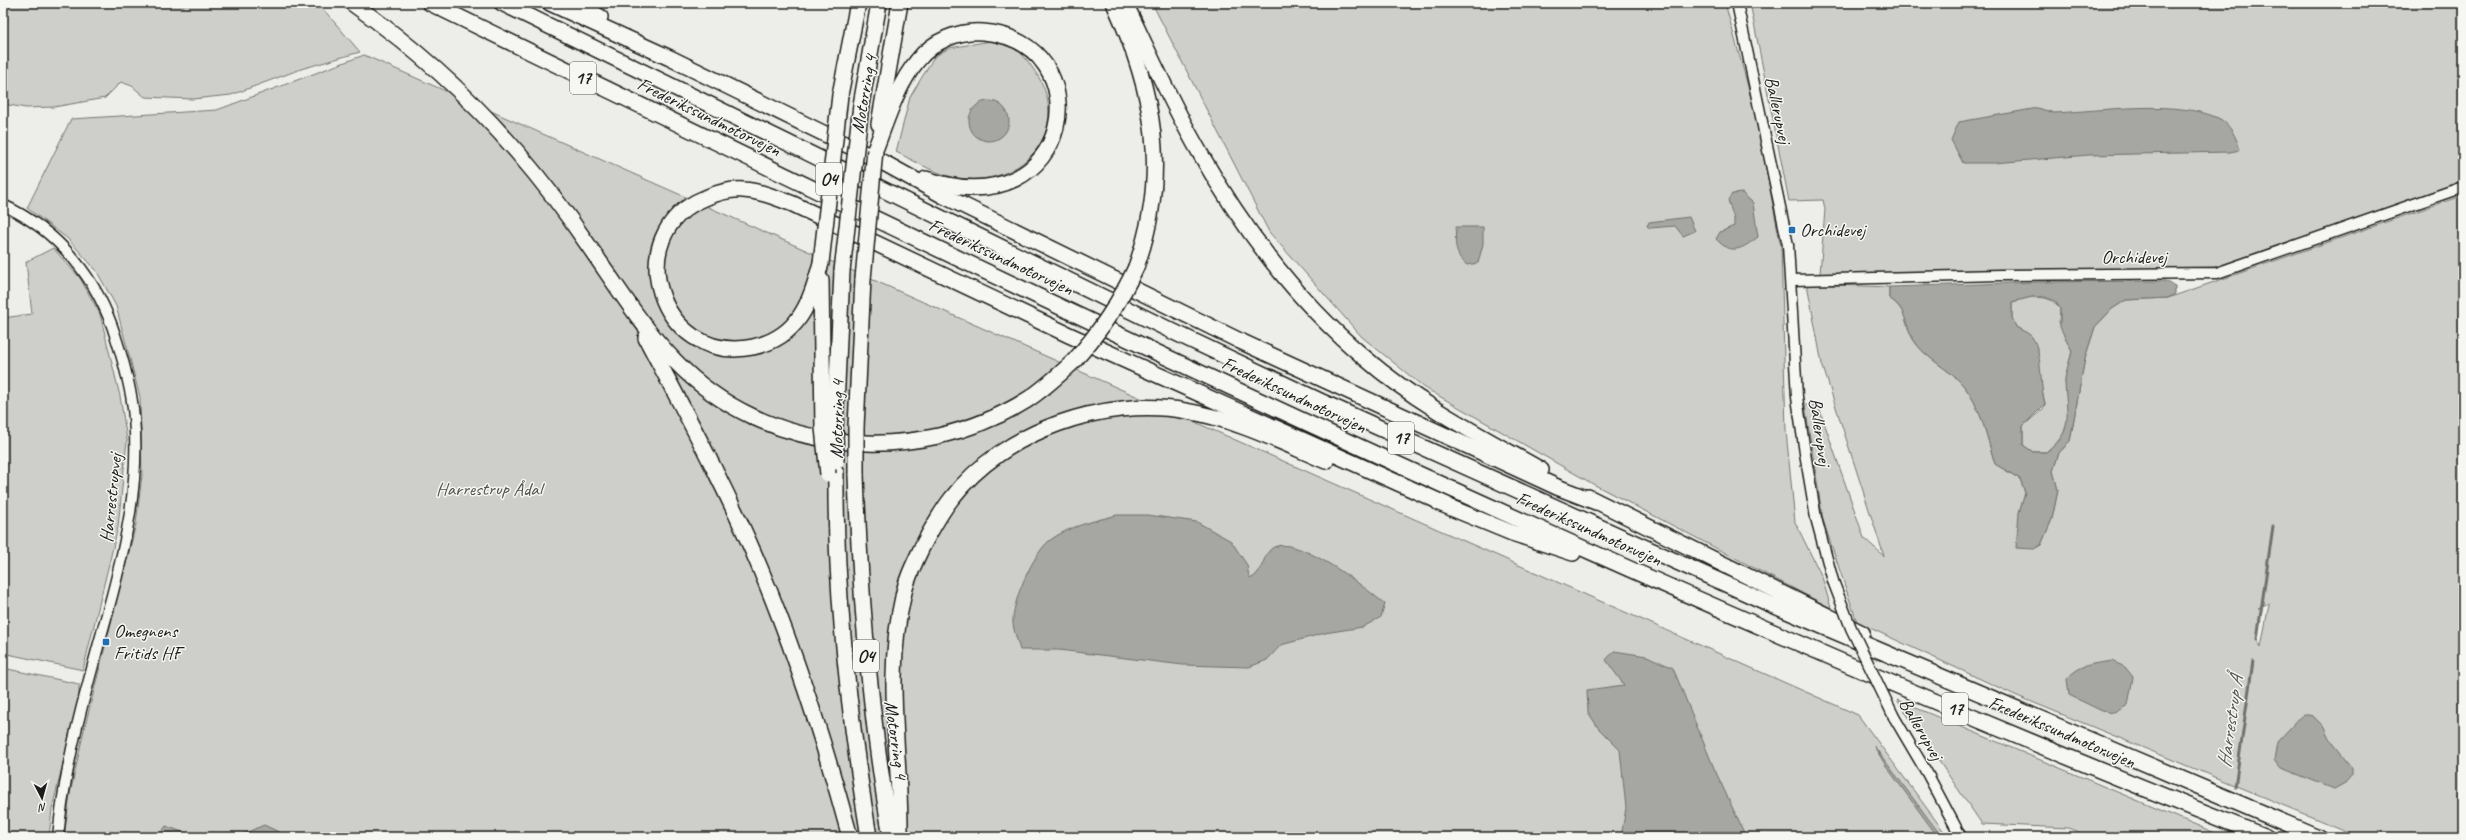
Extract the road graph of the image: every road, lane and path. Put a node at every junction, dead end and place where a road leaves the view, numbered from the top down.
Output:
1 (352, 3) edge
2 (430, 3) edge
3 (502, 3) edge
4 (550, 3) edge
5 (578, 3) edge
6 (858, 3) edge
7 (879, 3) edge
8 (900, 3) edge
9 (1114, 3) edge
10 (1125, 3) edge
11 (1737, 3) edge
12 (670, 58) junction
13 (884, 118) junction
14 (886, 164) junction
15 (2463, 187) edge
16 (3, 205) edge
17 (821, 263) junction
18 (1792, 280) junction
19 (629, 306) junction
20 (829, 428) junction
21 (1596, 502) junction
22 (1447, 505) junction
23 (1647, 576) junction
24 (1919, 669) junction
25 (58, 837) edge
26 (850, 837) edge
27 (869, 837) edge
28 (891, 837) edge
29 (900, 837) edge
30 (1961, 837) edge
31 (2266, 837) edge
32 (2318, 837) edge

1 - 19 highway
2 - 23 highway, Frederikssundmotorvejen / 17
3 - 24 highway, Frederikssundmotorvejen / 17
4 - 12 highway
5 - 12 highway
6 - 17 highway, O4, bridge
7 - 20 highway, Motorring 4 / O4, bridge
8 - 13 highway, Motorring 4
9 - 19 highway, bridge
10 - 21 highway
11 - 18 street, Ballerupvej
12 - 14 highway
13 - 14 highway
13 - 28 highway, Motorring 4 / O4, bridge
14 - 21 highway
15 - 18 street, Orchidevej
16 - 25 street, Harrestrupvej
17 - 20 highway
17 - 22 highway
18 - 30 street, Ballerupvej, bridge
19 - 26 highway
20 - 27 highway, Motorring 4 / O4, bridge
21 - 24 highway
22 - 23 highway
22 - 29 highway
23 - 31 highway, Frederikssundmotorvejen / 17
24 - 32 highway, Frederikssundmotorvejen / 17

